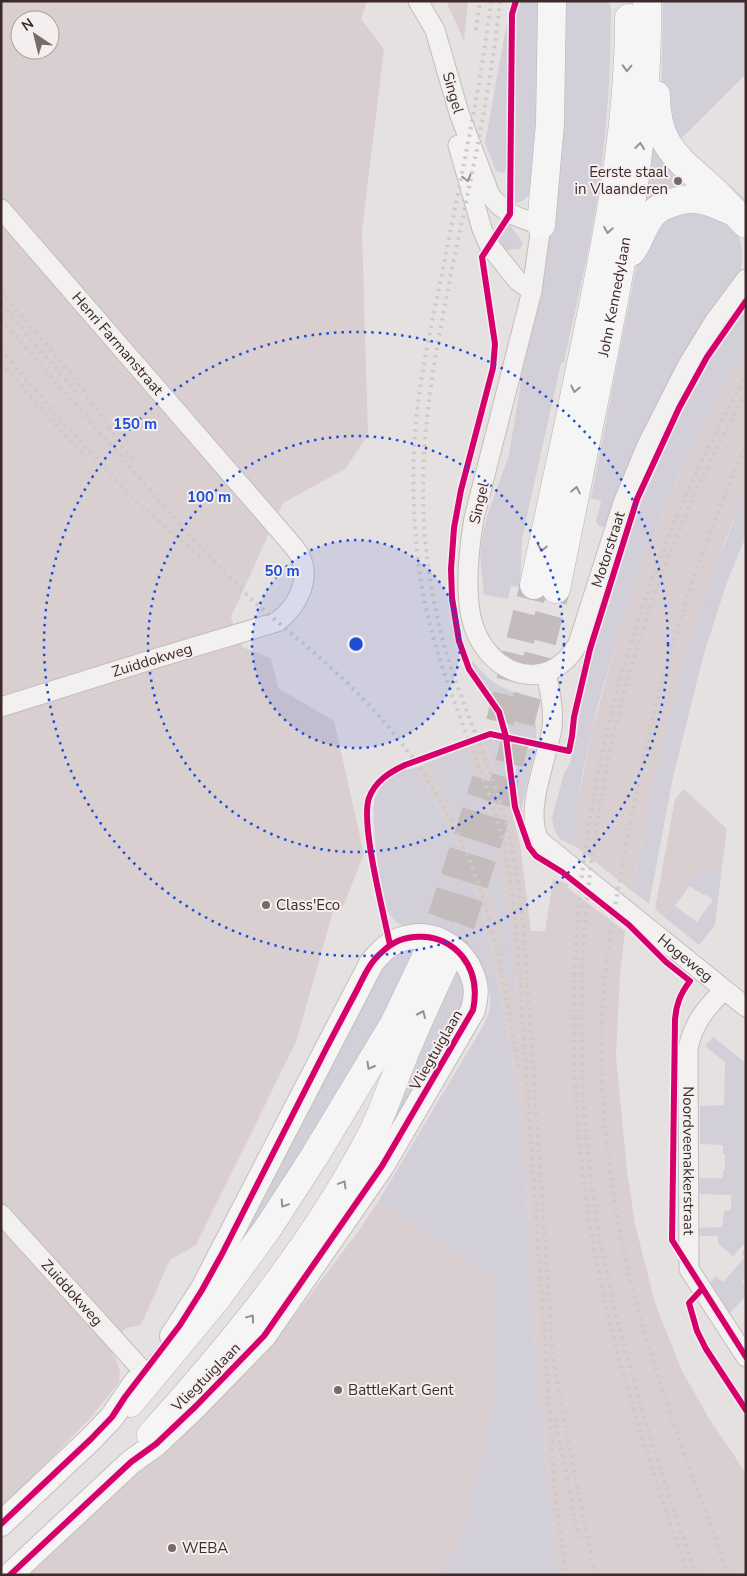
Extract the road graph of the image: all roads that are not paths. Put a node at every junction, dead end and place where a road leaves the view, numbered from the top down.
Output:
1 (554, 5) edge
2 (630, 6) edge
3 (421, 7) edge
4 (647, 57) junction
5 (1, 209) edge
6 (741, 219) edge
7 (541, 225) junction
8 (622, 263) junction
9 (746, 279) edge
10 (532, 291) junction
11 (296, 602) joint
12 (546, 674) junction
13 (1, 707) edge
14 (724, 990) junction
15 (746, 1007) edge
16 (1, 1214) edge
17 (746, 1357) edge
18 (144, 1372) junction
19 (121, 1410) junction
20 (154, 1439) junction
21 (1, 1524) edge
22 (10, 1575) edge

1 - 7 highway
2 - 4 highway, John Kennedylaan
2 -> 8 highway, John Kennedylaan
3 - 7 street, Singel
3 -> 10 street, Singel
4 - 6 highway
8 -> 4 highway, John Kennedylaan
5 - 11 street, Henri Farmanstraat
6 - 8 highway
7 - 10 street, Singel
9 - 12 street, Motorstraat
10 - 12 street, Singel
11 - 13 street, Zuiddokweg
12 - 14 street, Hogeweg
14 - 15 street, Hogeweg
14 - 17 street, Noordveenakkerstraat
16 - 18 street, Zuiddokweg
18 - 19 main road, Vliegtuiglaan
18 - 20 main road, Vliegtuiglaan
20 -> 19 highway
19 - 21 main road, Vliegtuiglaan
20 - 22 main road, Vliegtuiglaan

